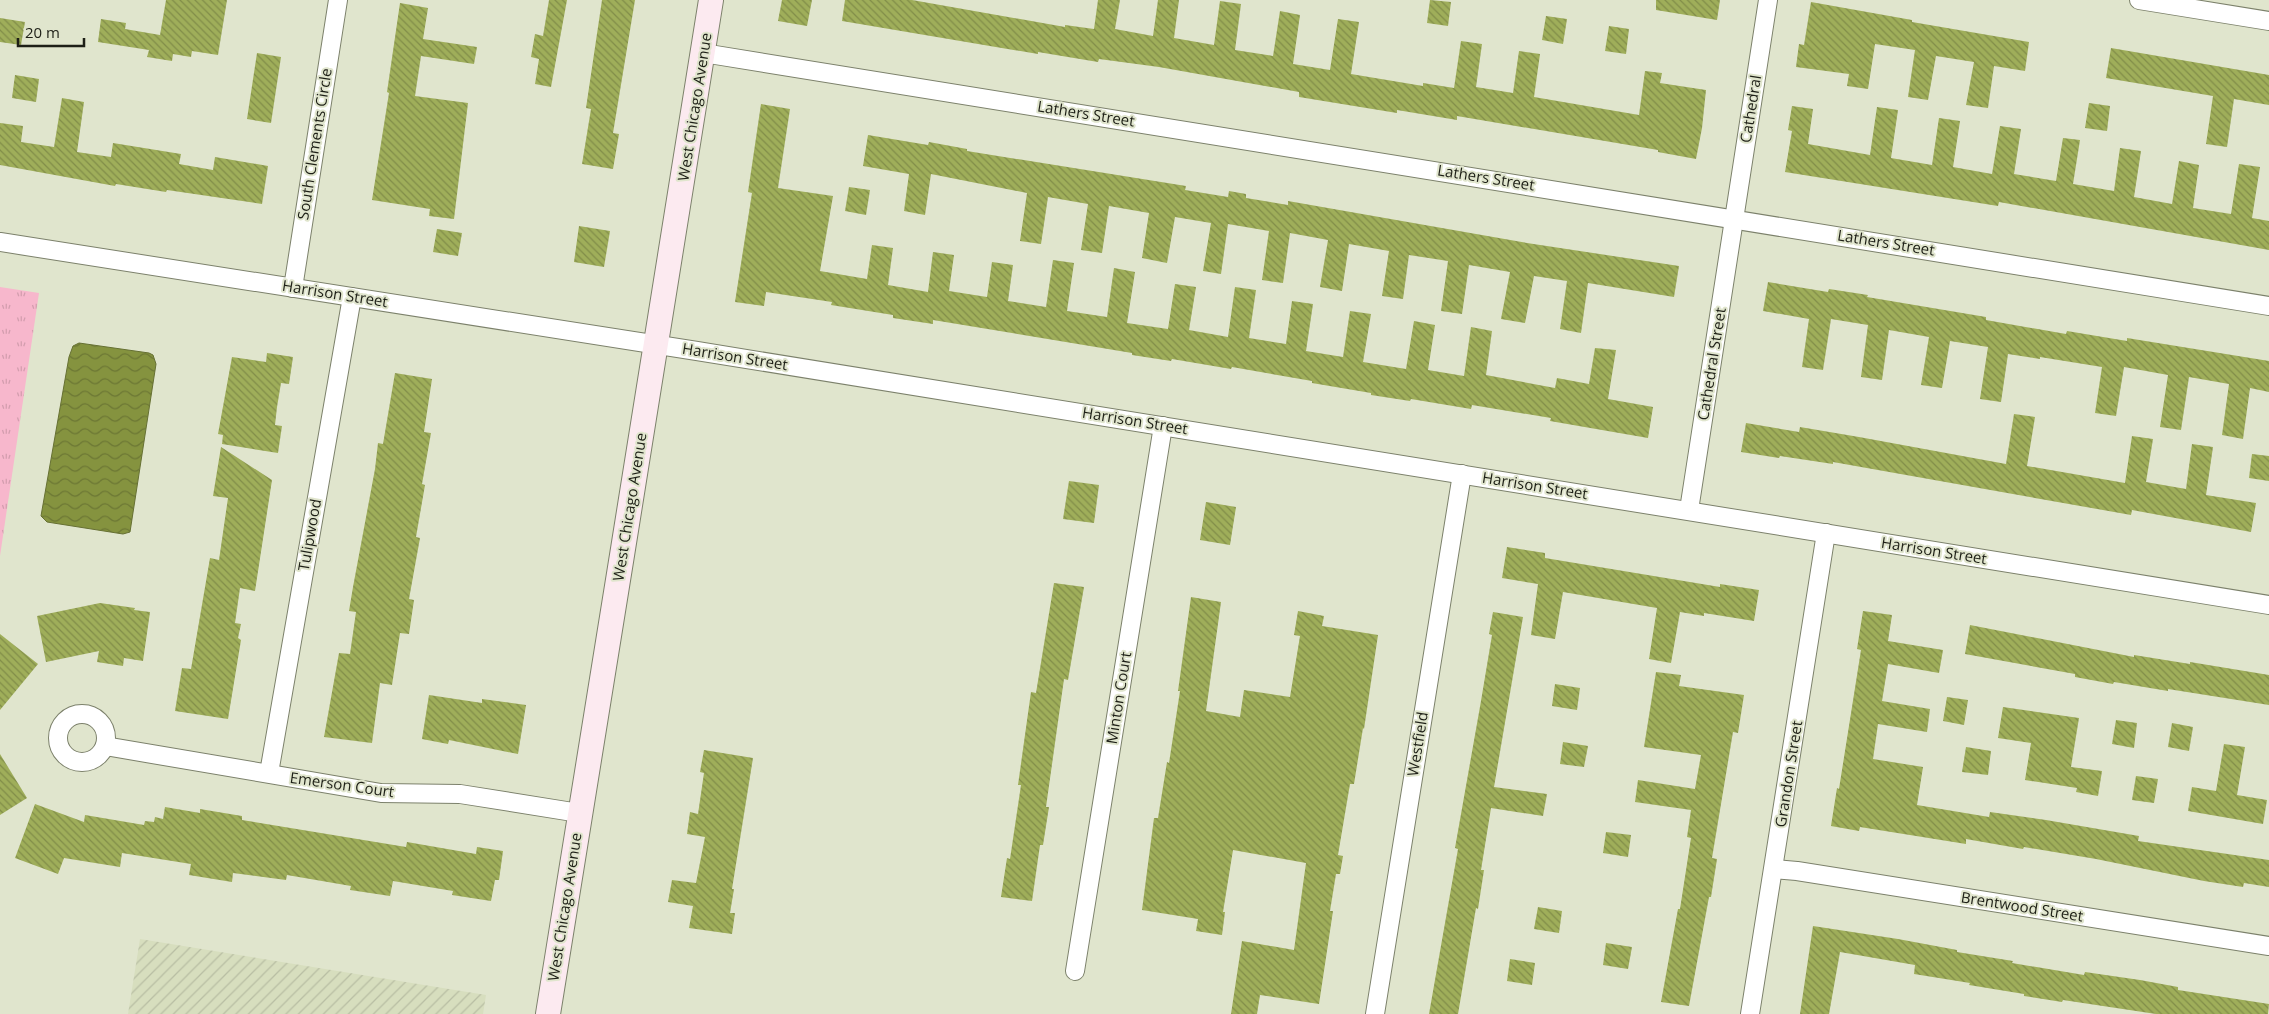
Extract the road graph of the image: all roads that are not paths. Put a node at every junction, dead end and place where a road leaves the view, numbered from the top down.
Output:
1 (338, 0) edge
2 (711, 0) edge
3 (1768, 0) edge
4 (2139, 0) edge
5 (2269, 21) edge
6 (703, 53) junction
7 (1734, 218) junction
8 (0, 242) edge
9 (293, 288) junction
10 (352, 297) junction
11 (2269, 306) edge
12 (658, 344) junction
13 (1163, 426) junction
14 (1462, 474) junction
15 (1689, 510) junction
16 (1826, 533) junction
17 (2269, 605) edge
18 (105, 746) dead end
19 (269, 773) junction
20 (579, 813) junction
21 (1774, 869) junction
22 (2269, 946) edge
23 (1074, 970) dead end
24 (548, 1014) edge
25 (1375, 1014) edge
26 (1750, 1014) edge

1 - 9 street, South Clements Circle
2 - 6 street, West Chicago Avenue
3 - 7 street, Cathedral
4 - 5 street
6 - 7 street, Lathers Street
6 - 12 street, West Chicago Avenue
7 - 11 street, Lathers Street
7 - 15 street, Cathedral Street
8 - 9 street, Harrison Street
9 - 10 street, Harrison Street
10 - 12 street, Harrison Street
10 - 19 street, Tulipwood
12 - 13 street, Harrison Street
12 - 20 street, West Chicago Avenue
13 - 14 street, Harrison Street
13 - 23 street, Minton Court
14 - 15 street, Harrison Street
14 - 25 street, Westfield
15 - 16 street, Harrison Street
16 - 17 street, Harrison Street
16 - 21 street, Grandon Street
18 - 19 street, Emerson Court
19 - 20 street, Emerson Court
20 - 24 street, West Chicago Avenue
21 - 22 street, Brentwood Street
21 - 26 street, Grandon Street

